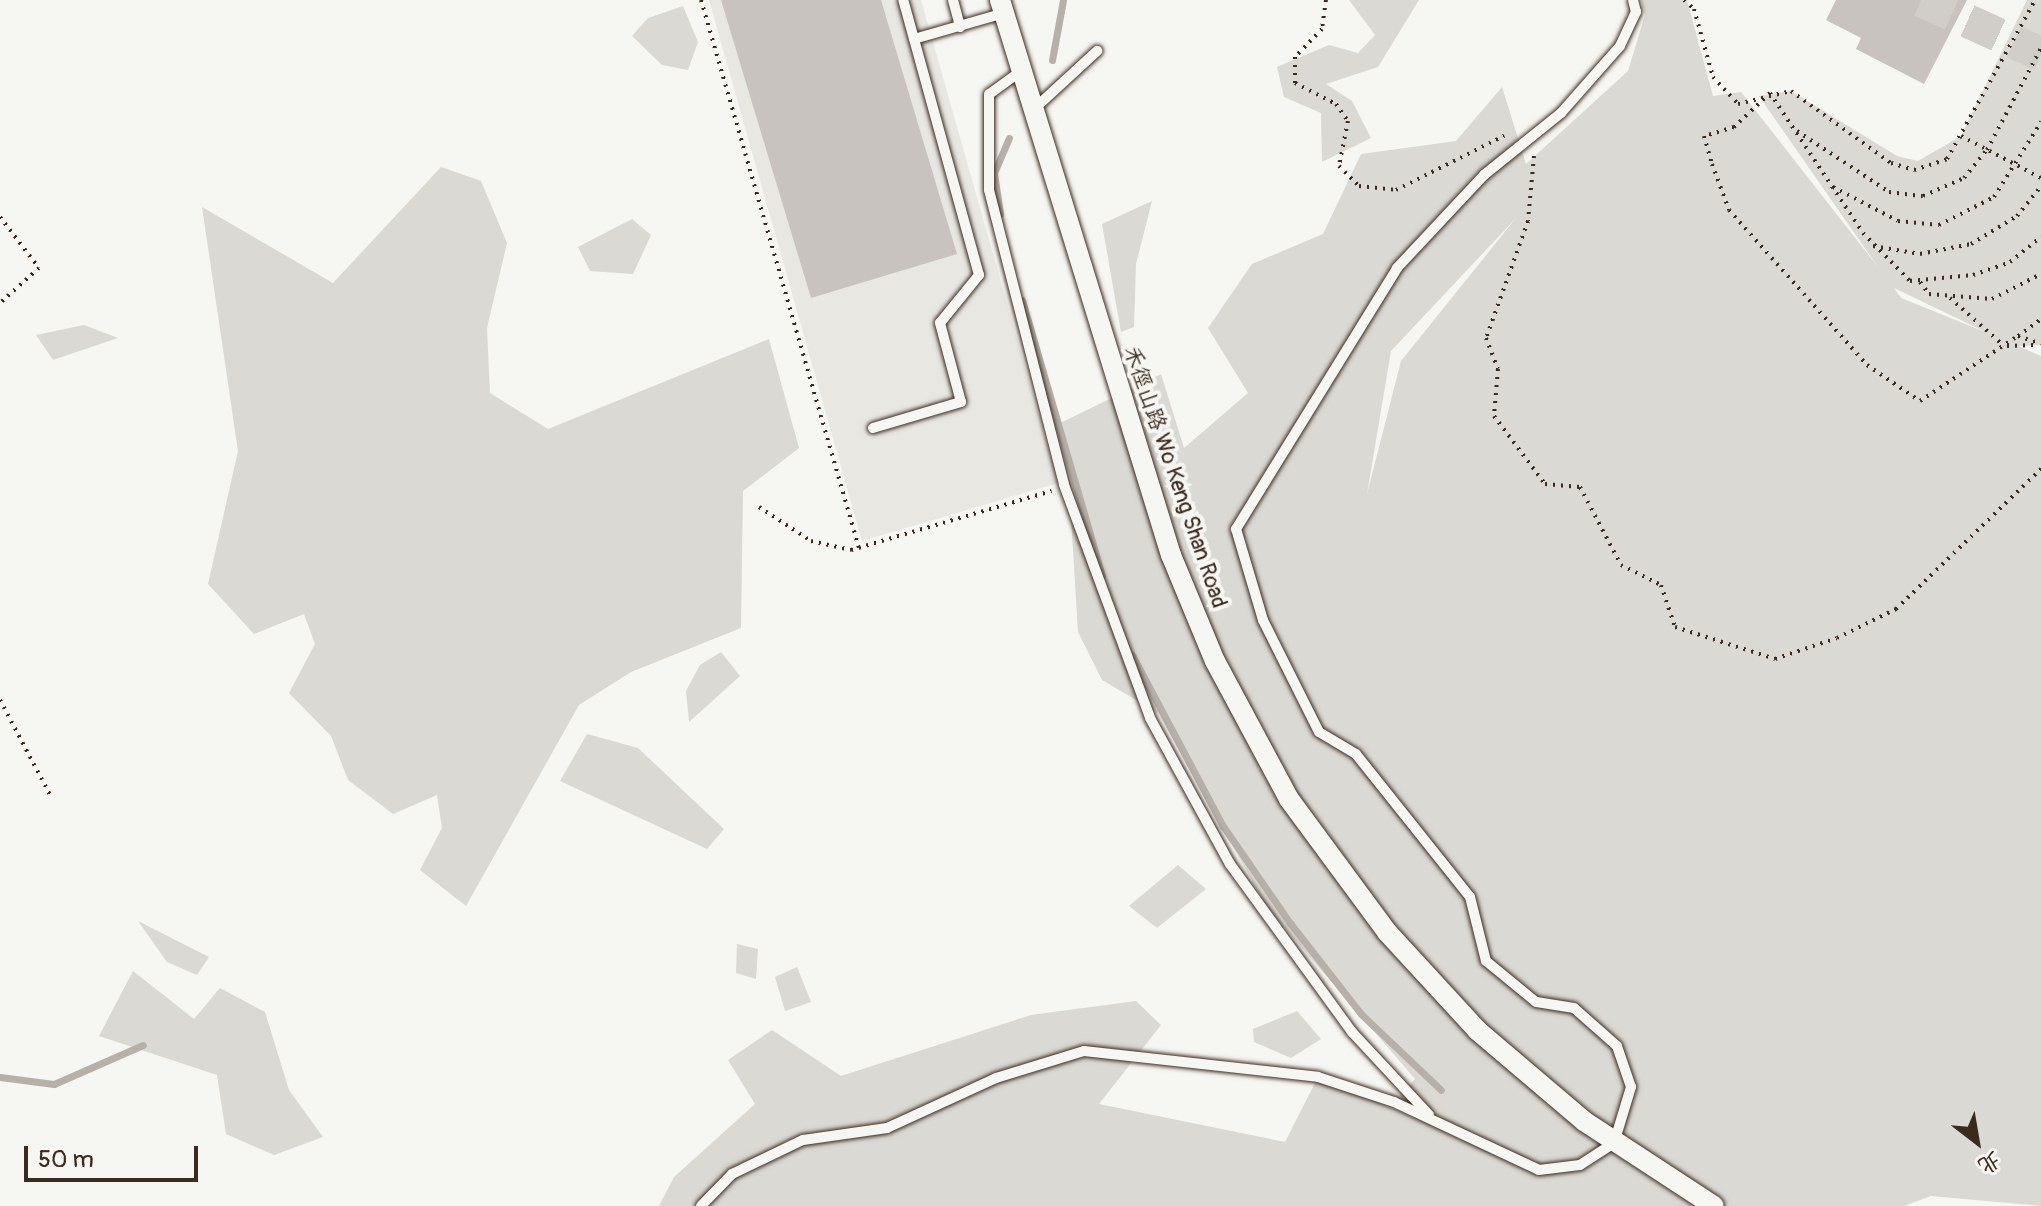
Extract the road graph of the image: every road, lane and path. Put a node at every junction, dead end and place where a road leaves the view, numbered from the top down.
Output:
1 (701, 0) edge
2 (903, 0) edge
3 (953, 0) edge
4 (1326, 0) edge
5 (1633, 0) edge
6 (1684, 0) edge
7 (2035, 0) edge
8 (1002, 6) edge
9 (960, 27) junction
10 (914, 39) junction
11 (2041, 48) edge
12 (1097, 51) dead end
13 (1021, 71) junction
14 (1770, 93) junction
15 (1034, 110) junction
16 (2041, 122) edge
17 (1795, 130) junction
18 (1519, 131) dead end
19 (1536, 133) junction
20 (1961, 136) junction
21 (1987, 150) junction
22 (2018, 166) junction
23 (2041, 178) edge
24 (1832, 186) junction
25 (2041, 186) edge
26 (0, 217) edge
27 (2041, 237) edge
28 (1873, 246) junction
29 (2041, 274) edge
30 (1919, 281) junction
31 (1950, 298) junction
32 (0, 303) edge
33 (2041, 319) edge
34 (2018, 336) junction
35 (2041, 345) edge
36 (2004, 346) junction
37 (873, 428) dead end
38 (2041, 469) edge
39 (1064, 485) junction
40 (759, 507) dead end
41 (859, 548) junction
42 (0, 700) edge
43 (50, 795) dead end
44 (1433, 1119) junction
45 (1614, 1143) junction
46 (701, 1206) edge
47 (1714, 1206) edge

1 - 41 path
2 - 10 lane
3 - 9 lane
4 - 18 path
5 - 19 lane
6 - 14 path
7 - 20 path
8 - 9 lane
8 - 13 street, 禾徑山路 Wo Keng Shan Road
9 - 10 lane
10 - 37 lane
11 - 21 path
12 - 15 lane
13 - 15 street, 禾徑山路 Wo Keng Shan Road
13 - 39 lane
14 - 17 path
14 - 20 path
14 - 36 path
15 - 45 street, 禾徑山路 Wo Keng Shan Road
16 - 22 path
17 - 21 path
17 - 24 path
19 - 38 path
19 - 45 lane
20 - 21 path
21 - 22 path
22 - 23 path
22 - 24 path
24 - 28 path
25 - 28 path
26 - 32 path
27 - 30 path
28 - 30 path
29 - 31 path
30 - 31 path
31 - 36 path
33 - 34 path
34 - 35 path
34 - 36 path
35 - 36 path
39 - 41 path
39 - 44 lane
40 - 41 path
42 - 43 path
44 - 45 lane
44 - 46 lane
45 - 47 street, 禾徑山路 Wo Keng Shan Road

